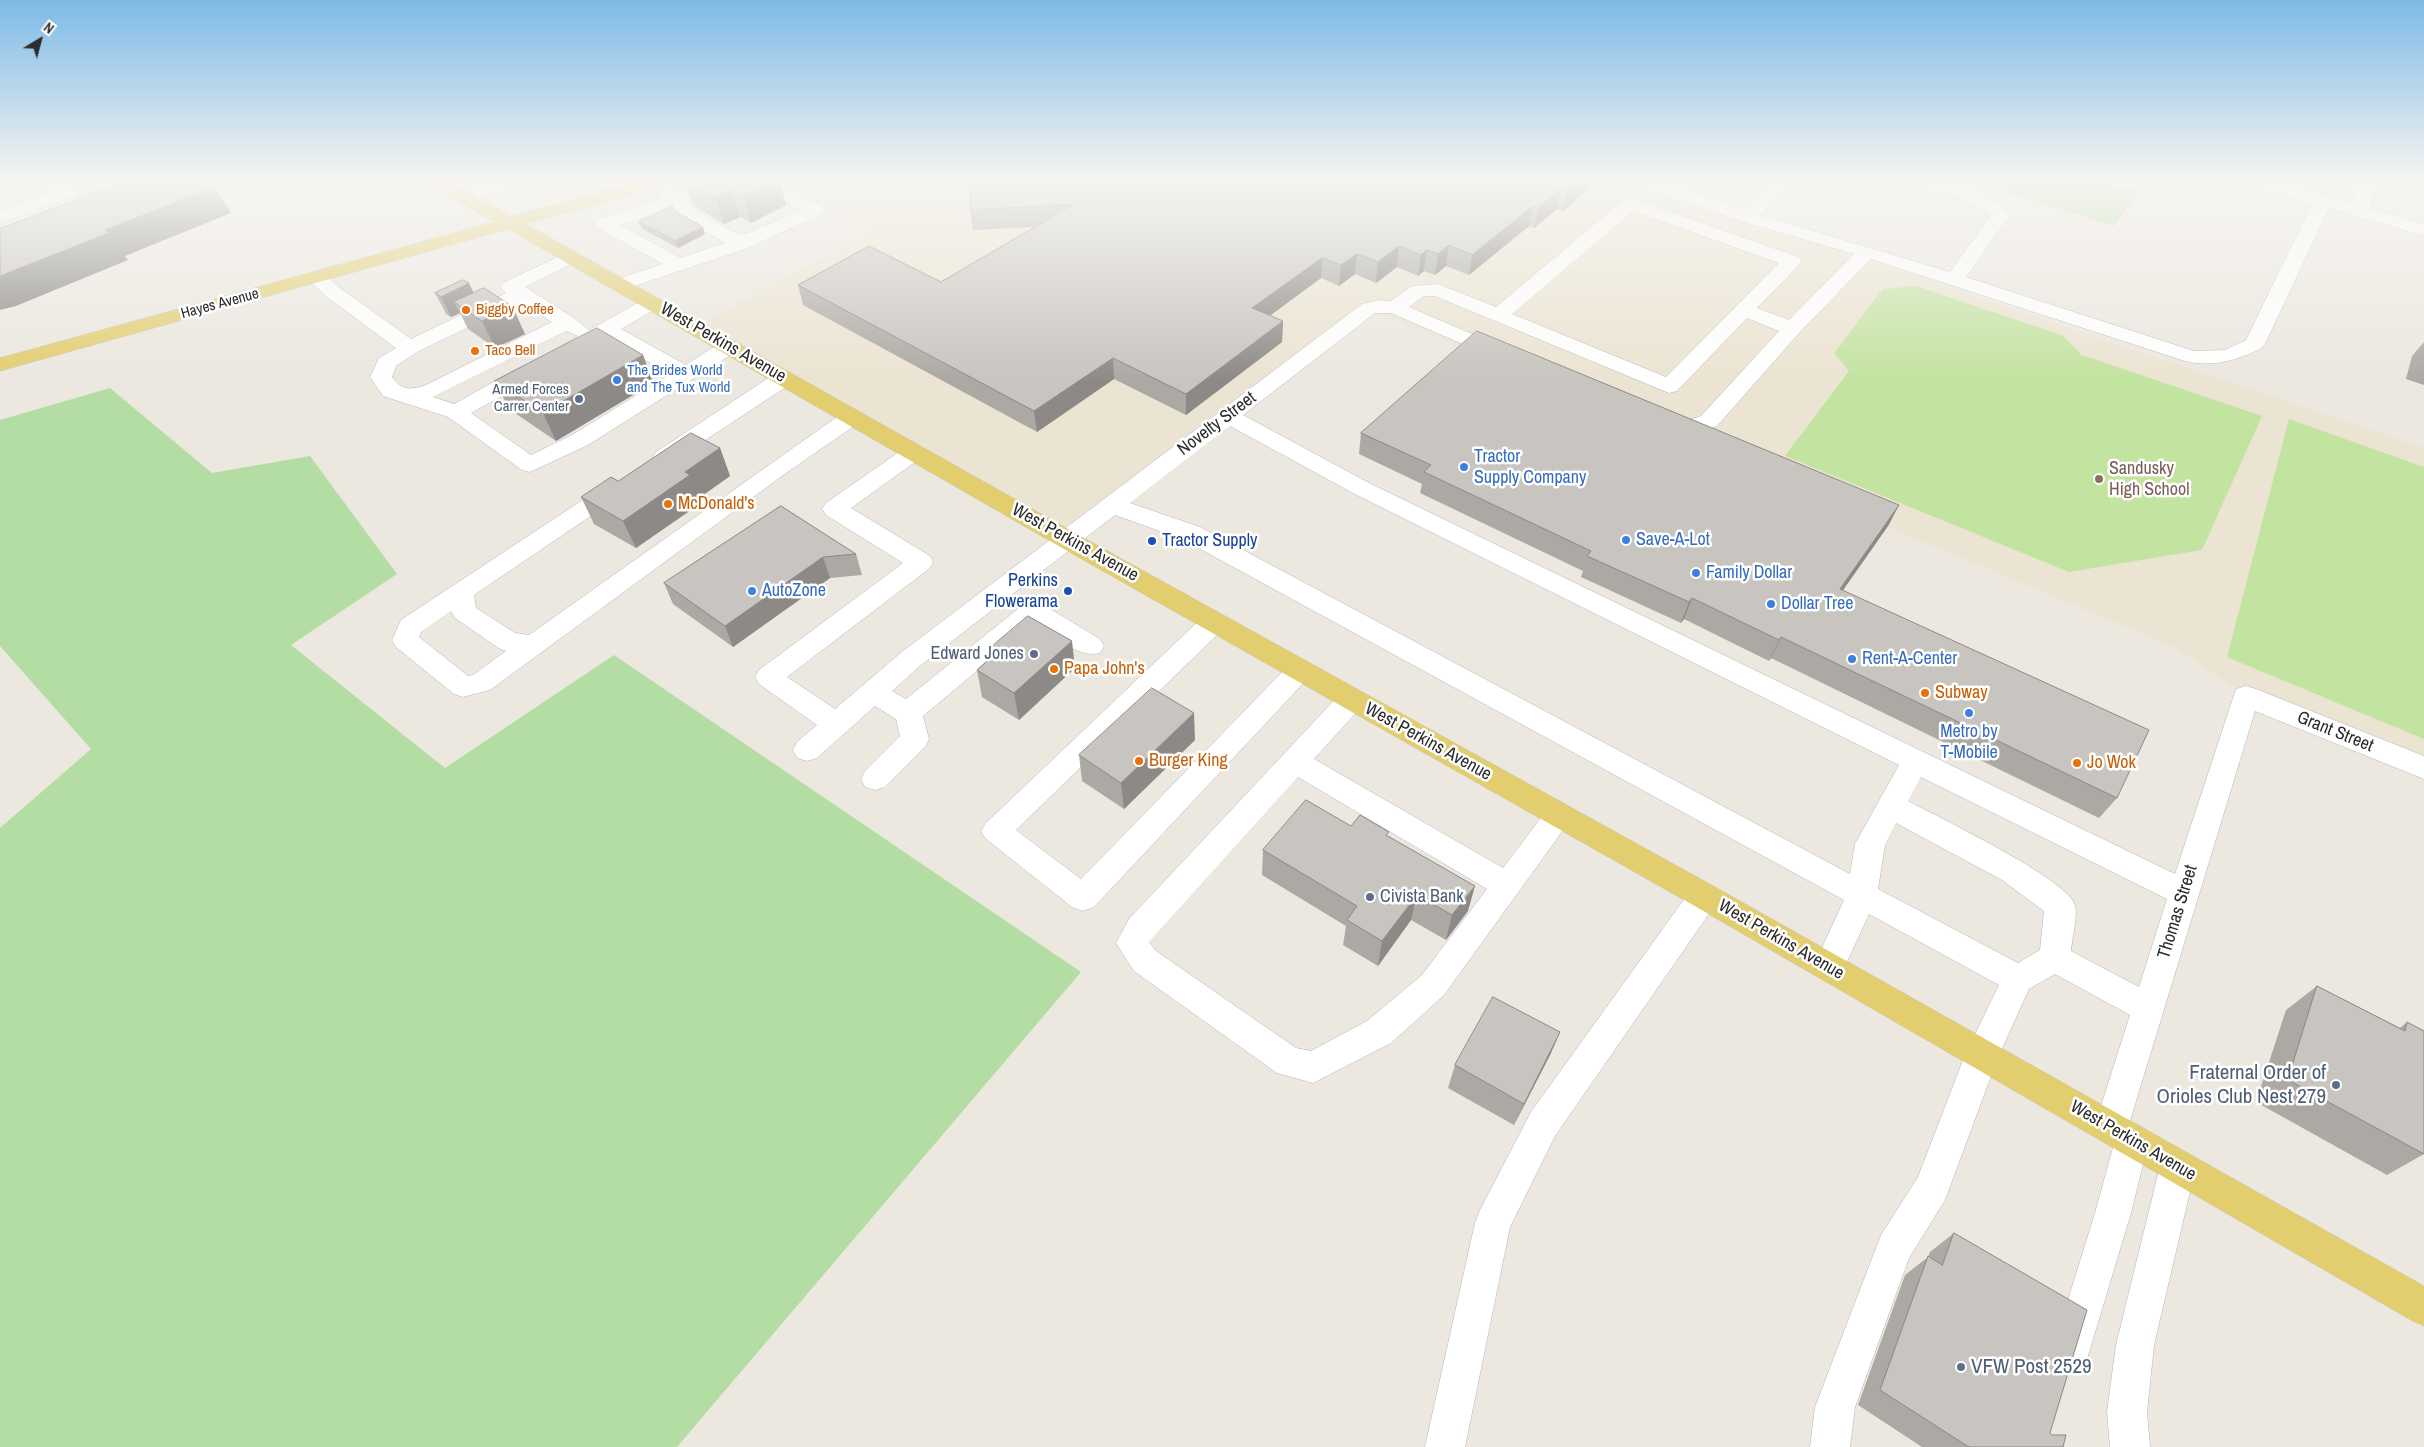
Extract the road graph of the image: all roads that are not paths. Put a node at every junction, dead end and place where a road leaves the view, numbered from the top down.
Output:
1 (433, 246) edge
2 (549, 246) edge
3 (644, 246) edge
4 (736, 246) edge
5 (1581, 246) edge
6 (1750, 246) edge
7 (1845, 246) edge
8 (1979, 246) edge
9 (2302, 246) edge
10 (1867, 252) junction
11 (570, 257) junction
12 (678, 264) junction
13 (317, 278) junction
14 (1954, 280) junction
15 (619, 285) junction
16 (520, 294) junction
17 (652, 303) junction
18 (1395, 308) junction
19 (1744, 310) junction
20 (1498, 316) junction
21 (566, 322) junction
22 (1792, 329) junction
23 (598, 333) junction
24 (730, 347) junction
25 (410, 348) junction
26 (1523, 362) edge
27 (0, 365) edge
28 (686, 374) junction
29 (784, 378) junction
30 (408, 398) junction
31 (456, 412) junction
32 (1228, 416) junction
33 (1651, 416) edge
34 (852, 417) junction
35 (914, 452) junction
36 (1110, 505) junction
37 (1066, 539) junction
38 (461, 592) junction
39 (1214, 622) junction
40 (952, 627) junction
41 (533, 645) junction
42 (1091, 646) dead end
43 (986, 649) junction
44 (1300, 670) junction
45 (874, 692) junction
46 (2246, 696) joint
47 (1352, 699) junction
48 (908, 713) junction
49 (836, 724) junction
50 (806, 750) dead end
51 (1916, 760) junction
52 (1294, 761) junction
53 (2424, 768) edge
54 (875, 779) dead end
55 (1891, 806) junction
56 (1559, 814) junction
57 (1506, 885) junction
58 (2184, 893) junction
59 (1862, 895) junction
60 (1704, 896) junction
61 (2055, 958) junction
62 (1829, 967) junction
63 (2018, 979) junction
64 (2148, 1008) junction
65 (1982, 1055) junction
66 (2121, 1134) junction
67 (2178, 1166) junction
68 (2424, 1307) edge
69 (2065, 1373) edge
70 (1445, 1447) edge
71 (1830, 1447) edge
72 (2130, 1447) edge

1 - 13 main road, Hayes Avenue
2 - 11 main road, West Perkins Avenue
3 - 12 street
4 - 12 street
5 - 20 street
6 - 19 street
7 - 10 street
8 - 14 street
9 - 14 street
10 - 14 street
10 - 22 street
11 - 15 main road, West Perkins Avenue
11 - 16 street
12 - 15 street
13 - 25 street
13 - 27 main road, Hayes Avenue
15 - 17 main road, West Perkins Avenue
16 - 21 street
16 - 25 street
17 - 23 street
17 - 24 main road, West Perkins Avenue
18 - 20 street
18 - 26 street
18 - 32 street, Novelty Street
19 - 20 street
19 - 22 street
21 - 23 street
21 - 30 street
22 - 33 street
23 - 28 street
23 - 31 street
24 - 28 street
24 - 29 main road, West Perkins Avenue
25 - 30 street
28 - 31 street
29 - 34 main road, West Perkins Avenue
29 - 38 street
30 - 31 street
32 - 36 street, Novelty Street
32 - 51 street
34 - 35 main road, West Perkins Avenue
34 - 41 street
35 - 37 main road, West Perkins Avenue
35 - 49 street
36 - 37 street, Novelty Street
36 - 59 street
37 - 39 main road, West Perkins Avenue
37 - 40 street, Novelty Street
38 - 41 street
38 - 41 street
39 - 44 main road, West Perkins Avenue
39 - 44 street
40 - 43 street
40 - 45 street, Novelty Street
42 - 43 street
43 - 48 street
44 - 47 main road, West Perkins Avenue
45 - 48 street
45 - 49 street, Novelty Street
46 - 53 street, Grant Street
46 - 58 street, Thomas Street
47 - 52 street
47 - 56 main road, West Perkins Avenue
48 - 54 street
49 - 50 street, Novelty Street
51 - 55 street
51 - 58 street
52 - 57 street
52 - 57 street
55 - 59 street
55 - 61 street
56 - 57 street
56 - 60 main road, West Perkins Avenue
58 - 64 street, Thomas Street
59 - 62 street
59 - 63 street
60 - 62 main road, West Perkins Avenue
60 - 70 street
61 - 63 street
61 - 64 street
62 - 65 main road, West Perkins Avenue
63 - 65 street
64 - 66 street, Thomas Street
65 - 66 main road, West Perkins Avenue
65 - 71 street
66 - 67 main road, West Perkins Avenue
66 - 69 street, Thomas Street
67 - 68 main road, West Perkins Avenue
67 - 72 street

